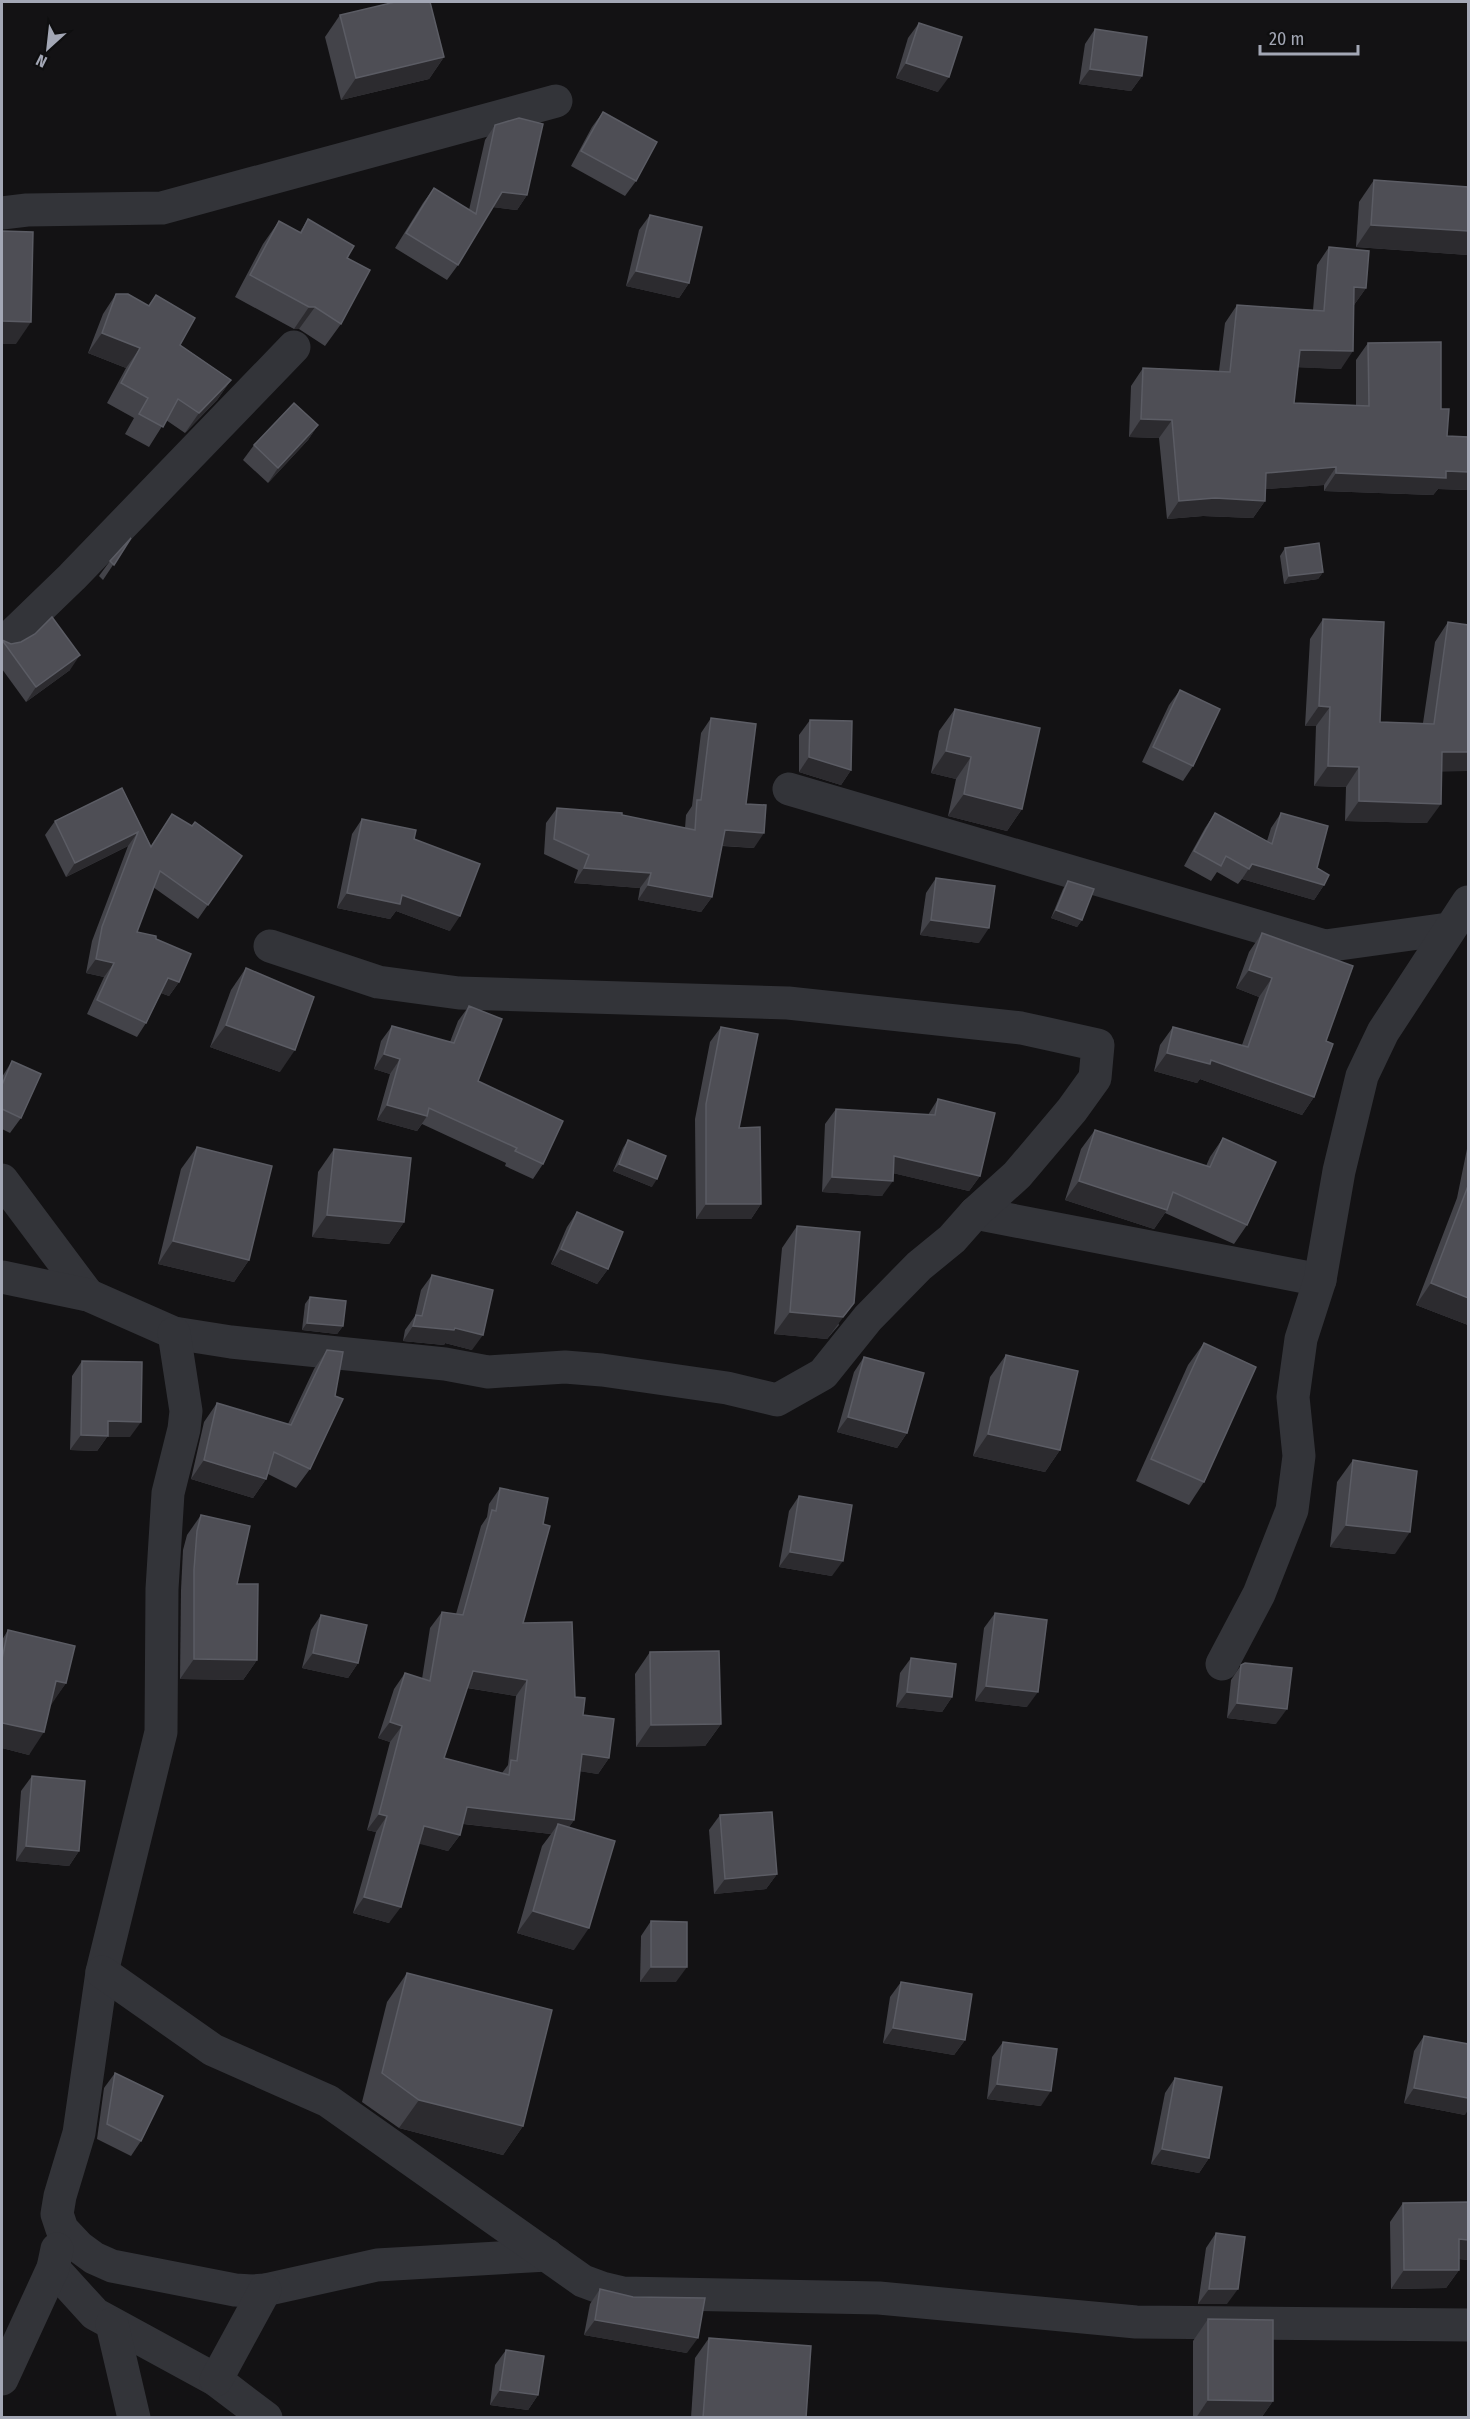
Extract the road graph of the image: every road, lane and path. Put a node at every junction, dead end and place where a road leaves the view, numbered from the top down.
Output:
1 (556, 101) dead end
2 (2, 213) edge
3 (294, 347) dead end
4 (2, 640) edge
5 (789, 789) dead end
6 (1468, 902) edge
7 (1448, 929) junction
8 (270, 946) dead end
9 (2, 1180) edge
10 (975, 1213) junction
11 (2, 1277) edge
12 (1320, 1280) junction
13 (88, 1295) junction
14 (174, 1333) junction
15 (1222, 1664) dead end
16 (102, 1972) junction
17 (62, 2229) junction
18 (547, 2255) junction
19 (53, 2268) junction
20 (265, 2290) junction
21 (112, 2324) junction
22 (1468, 2325) edge
23 (2, 2379) edge
24 (216, 2380) junction
25 (134, 2418) edge
26 (266, 2418) edge

1 - 2 street
3 - 4 street
5 - 7 street
6 - 7 street
7 - 12 street
8 - 10 street
9 - 13 street
10 - 12 street
10 - 14 street
11 - 13 street
12 - 15 street
13 - 14 street
14 - 16 street
16 - 17 street
16 - 18 street
17 - 19 street
17 - 20 street
18 - 20 street
18 - 22 street
19 - 21 street
19 - 23 street
20 - 24 street
21 - 24 street
21 - 25 street
24 - 26 street

